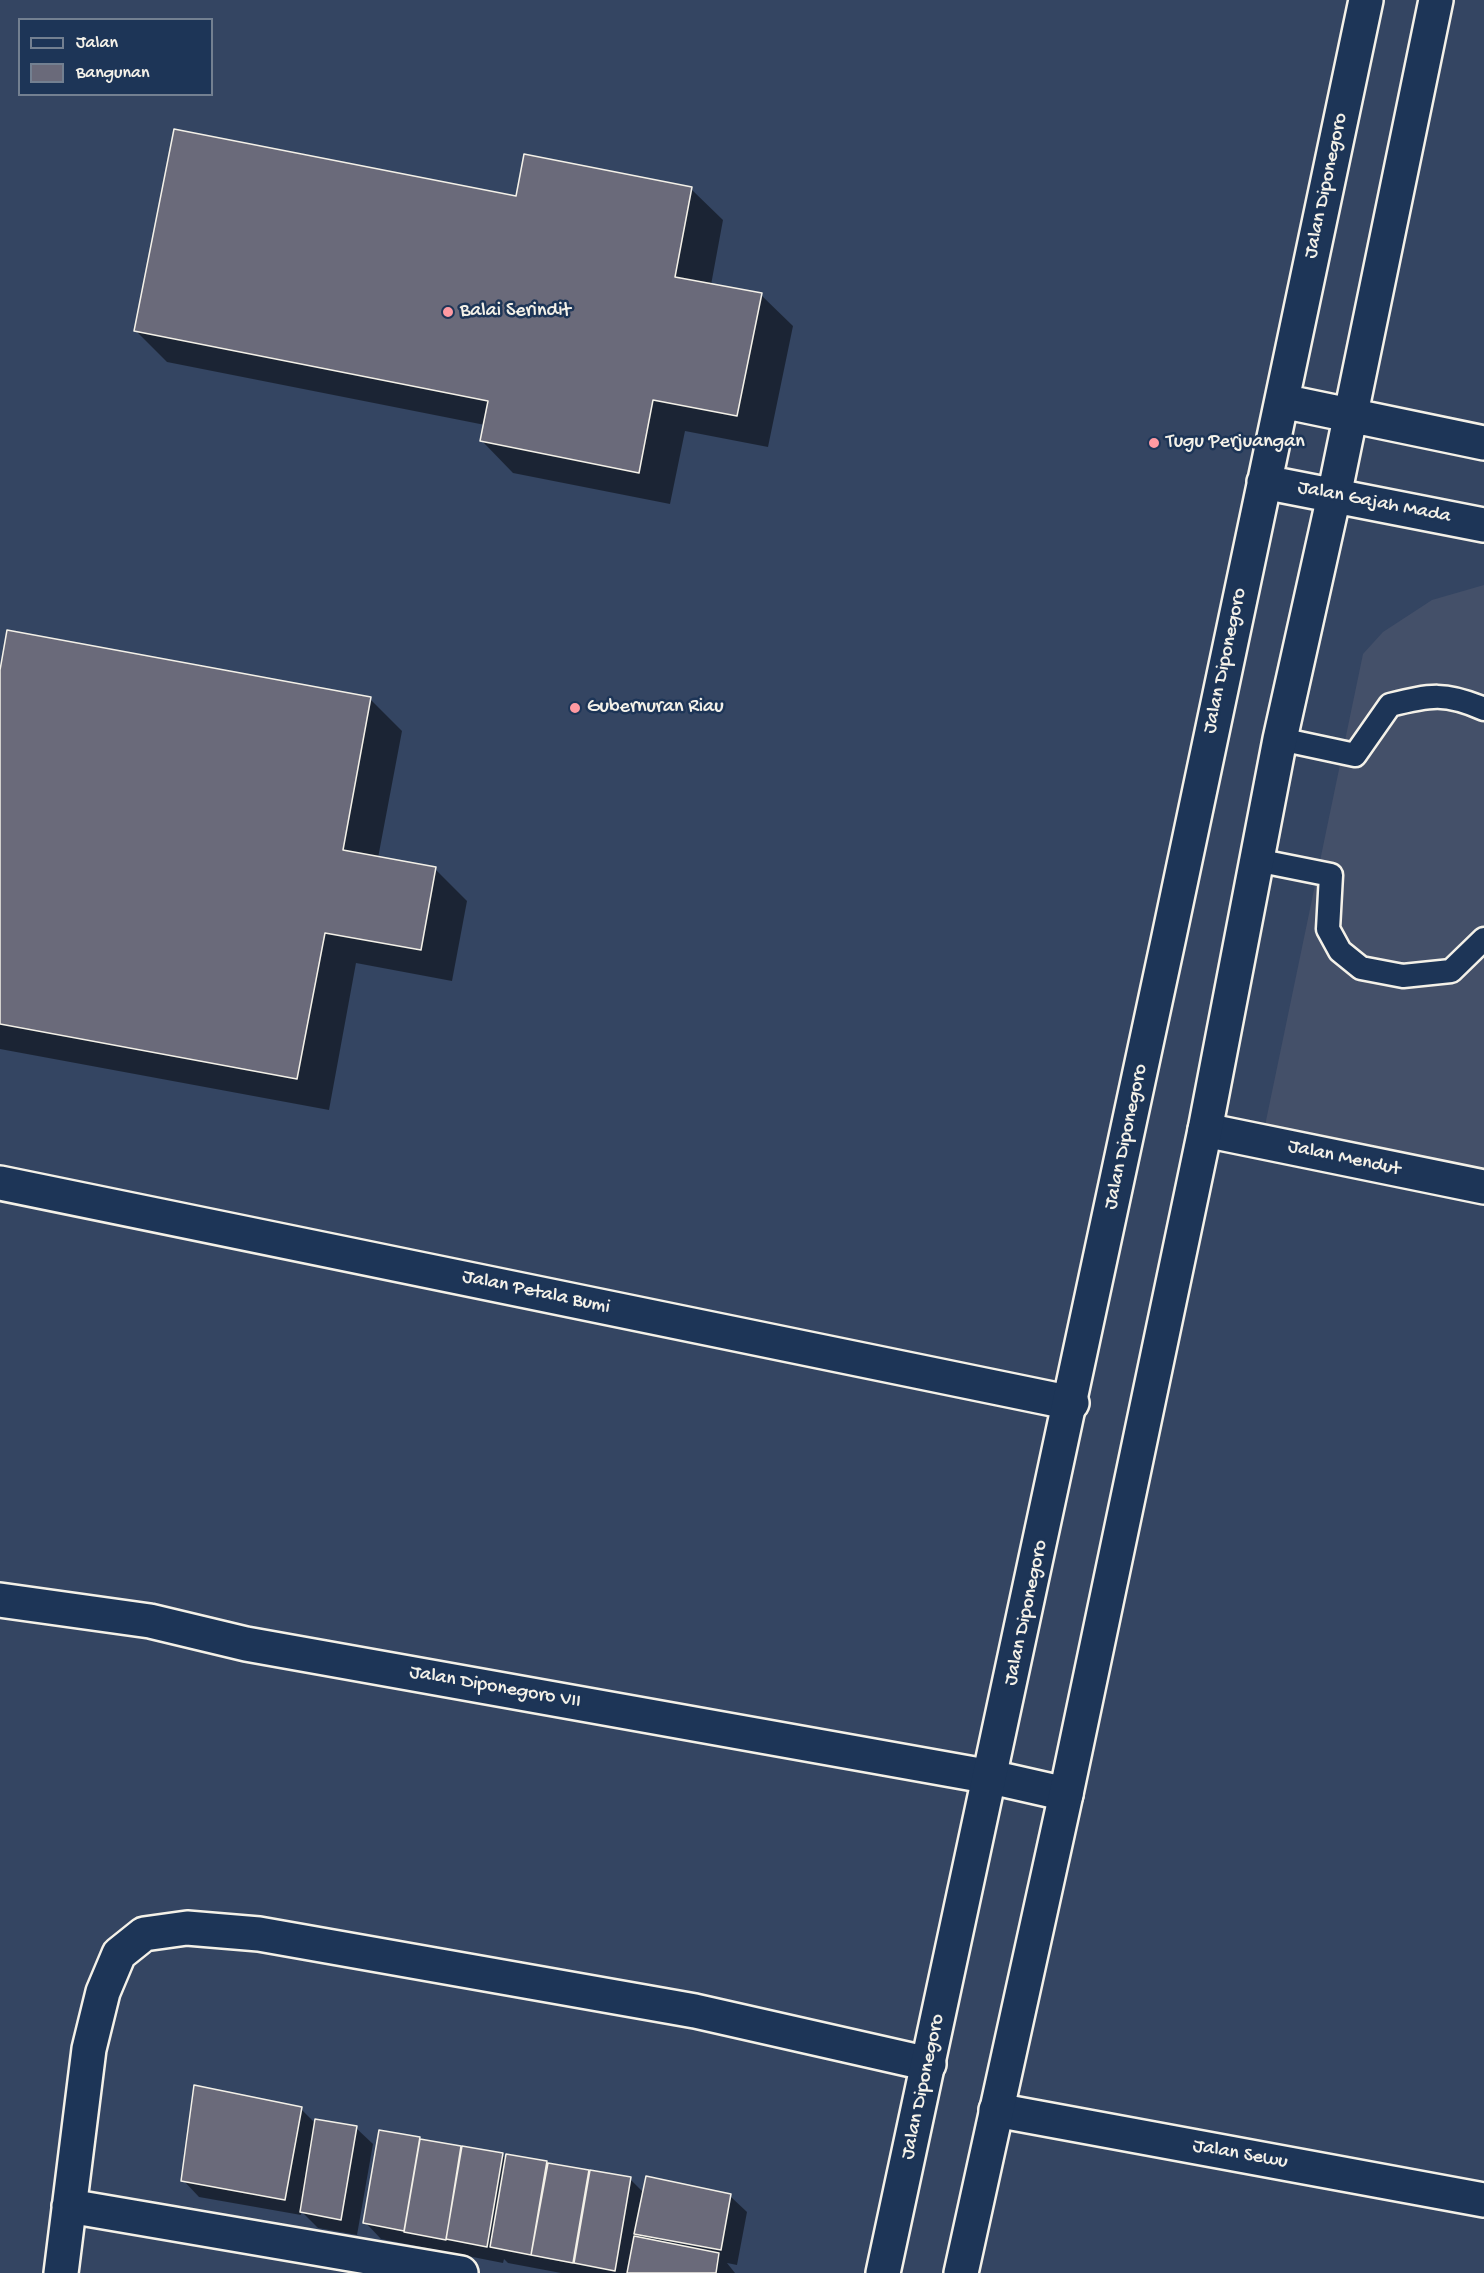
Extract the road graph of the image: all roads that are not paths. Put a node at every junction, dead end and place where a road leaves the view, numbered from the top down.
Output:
1 (1366, 0) edge
2 (1436, 0) edge
3 (1282, 401) junction
4 (1349, 415) junction
5 (1484, 443) edge
6 (1264, 482) junction
7 (1334, 496) junction
8 (1484, 525) edge
9 (1484, 709) edge
10 (1280, 739) junction
11 (1256, 860) junction
12 (1484, 939) edge
13 (1205, 1130) junction
14 (0, 1184) edge
15 (1484, 1187) edge
16 (1072, 1403) junction
17 (0, 1600) edge
18 (991, 1777) junction
19 (1066, 1794) junction
20 (929, 2064) junction
21 (996, 2110) junction
22 (1484, 2200) edge
23 (69, 2206) junction
24 (61, 2273) edge
25 (461, 2273) edge
26 (883, 2273) edge
27 (961, 2273) edge

1 - 3 main road, Jalan Diponegoro
2 - 4 main road
3 - 4 main road
3 - 6 main road, Jalan Diponegoro
4 - 5 main road
4 - 7 main road
6 - 7 main road, Jalan Gajah Mada
6 - 16 main road, Jalan Diponegoro
7 - 8 main road, Jalan Gajah Mada
7 - 10 main road
9 - 10 lane
10 - 11 main road
11 - 12 lane
11 - 13 main road
13 - 15 main road, Jalan Mendut
13 - 19 main road
14 - 16 main road, Jalan Petala Bumi
16 - 18 main road, Jalan Diponegoro
17 - 18 main road, Jalan Diponegoro VII
18 - 19 main road, Jalan Diponegoro VII
18 - 20 main road, Jalan Diponegoro
19 - 21 main road
20 - 23 main road
20 - 26 main road, Jalan Diponegoro
21 - 22 main road, Jalan Sewu
21 - 27 main road
23 - 24 main road
23 - 25 main road

